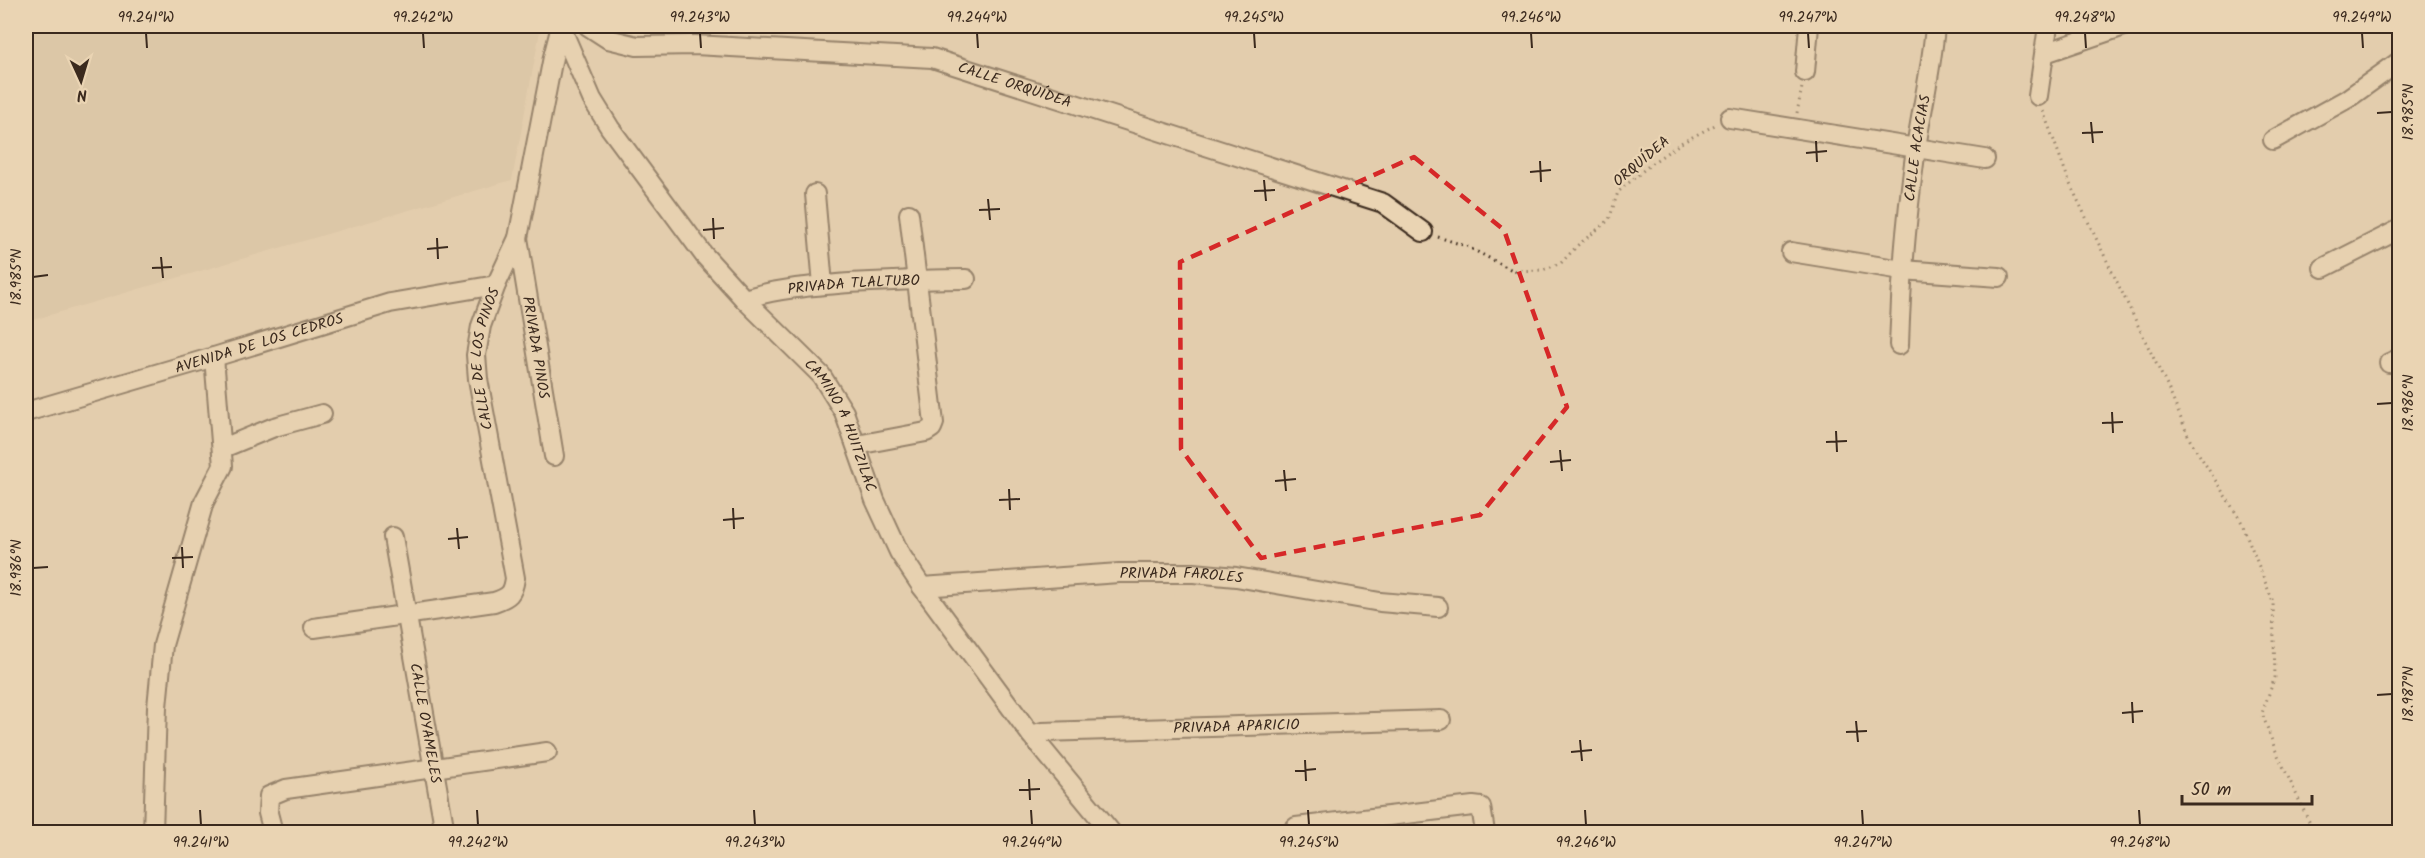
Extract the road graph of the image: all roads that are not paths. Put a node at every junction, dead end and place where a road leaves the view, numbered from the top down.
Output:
1 (561, 26) edge
2 (588, 26) edge
3 (1809, 26) edge
4 (1935, 26) edge
5 (2048, 26) edge
6 (2124, 26) edge
7 (2045, 53) junction
8 (2400, 61) edge
9 (1805, 72) road end
10 (2038, 96) road end
11 (1730, 118) road end
12 (2273, 140) dead end
13 (1917, 147) junction
14 (1985, 159) dead end
15 (815, 194) dead end
16 (909, 214) dead end
17 (2400, 229) edge
18 (1423, 232) road end
19 (518, 238) junction
20 (1791, 252) dead end
21 (2323, 268) dead end
22 (1902, 270) junction
23 (1999, 277) dead end
24 (916, 279) junction
25 (966, 279) dead end
26 (496, 285) junction
27 (823, 285) junction
28 (744, 299) junction
29 (1899, 345) dead end
30 (214, 357) junction
31 (26, 412) edge
32 (322, 414) dead end
33 (857, 445) junction
34 (223, 448) junction
35 (554, 456) dead end
36 (393, 537) dead end
37 (922, 587) junction
38 (1438, 607) dead end
39 (407, 613) junction
40 (314, 628) dead end
41 (1441, 720) dead end
42 (1031, 735) junction
43 (547, 752) dead end
44 (434, 768) junction
45 (153, 832) edge
46 (273, 832) edge
47 (445, 832) edge
48 (1112, 832) edge
49 (1292, 832) edge
50 (1485, 832) edge

1 - 19 street, CALLE DE LOS PINOS
1 - 28 street, CAMINO A HUITZILAC
2 - 18 street, CALLE ORQUÍDEA
3 - 9 street
4 - 13 street, CALLE ACACIAS
5 - 7 street
6 - 7 street
7 - 10 street
8 - 12 street
11 - 13 street
13 - 14 street
13 - 22 street, CALLE ACACIAS
15 - 27 street
16 - 24 street
17 - 21 street
19 - 26 street, CALLE DE LOS PINOS
19 - 35 street, PRIVADA PINOS
20 - 22 street
22 - 23 street
22 - 29 street, CALLE ACACIAS
24 - 25 street
24 - 27 street, PRIVADA TLALTUBO
24 - 33 street, PRIVADA TLALTUBO
26 - 30 street, AVENIDA DE LOS CEDROS
26 - 39 street, CALLE DE LOS PINOS
27 - 28 street, PRIVADA TLALTUBO
28 - 33 street, CAMINO A HUITZILAC
30 - 31 street, AVENIDA DE LOS CEDROS
30 - 34 street
32 - 34 street
33 - 37 street, CAMINO A HUITZILAC
34 - 45 street
36 - 39 street, CALLE OYAMELES
37 - 38 street, PRIVADA FAROLES
37 - 42 street, CAMINO A HUITZILAC
39 - 40 street
39 - 44 street, CALLE OYAMELES
41 - 42 street, PRIVADA APARICIO
42 - 48 street, CAMINO A HUITZILAC
43 - 44 street
44 - 46 street
44 - 47 street, CALLE OYAMELES
49 - 50 street

